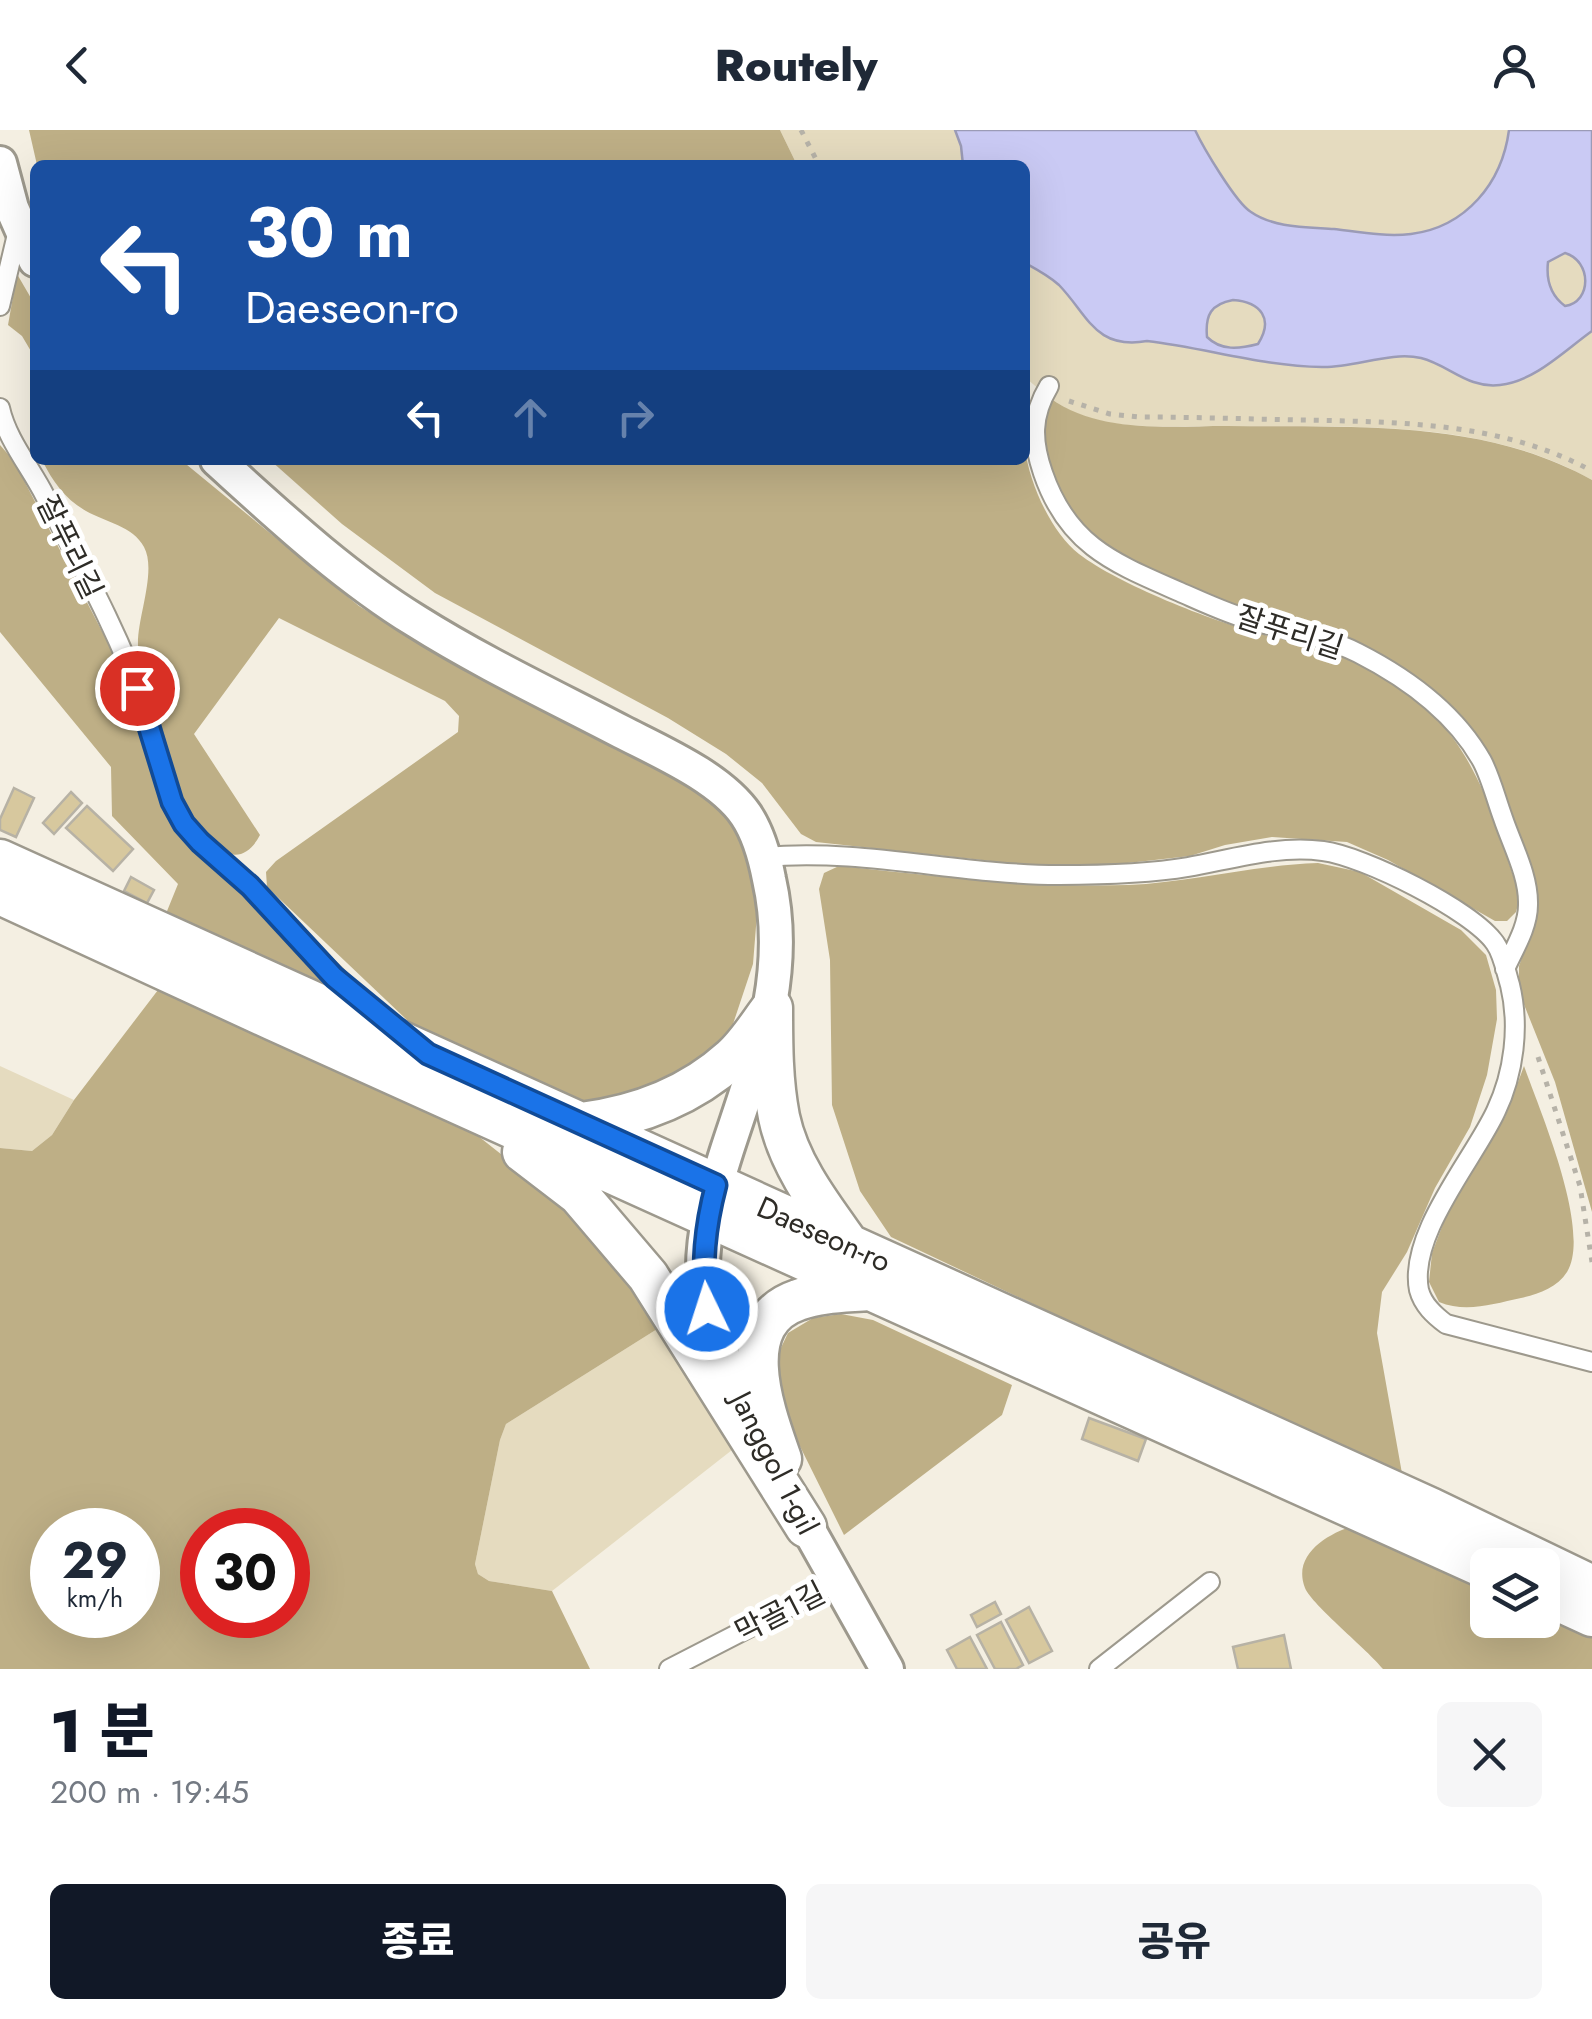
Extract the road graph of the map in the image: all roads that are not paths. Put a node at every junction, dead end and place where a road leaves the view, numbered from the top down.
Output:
1 (0, 163) edge
2 (20, 225) junction
3 (30, 248) edge
4 (0, 306) edge
5 (1048, 386) road end
6 (0, 408) edge
7 (222, 465) edge
8 (764, 857) junction
9 (0, 860) edge
10 (0, 894) edge
11 (1506, 969) junction
12 (772, 1008) junction
13 (428, 1054) junction
14 (476, 1115) junction
15 (580, 1123) junction
16 (712, 1200) junction
17 (849, 1245) junction
18 (868, 1290) junction
19 (1592, 1362) edge
20 (806, 1527) junction
21 (1470, 1561) edge
22 (838, 1582) junction
23 (1210, 1582) dead end
24 (1592, 1586) edge
25 (1560, 1602) edge
26 (1592, 1616) edge
27 (1119, 1653) junction
28 (669, 1669) edge
29 (887, 1669) edge
30 (1099, 1669) edge
31 (1130, 1669) edge

1 - 2 street
2 - 3 street
2 - 4 lane
5 - 11 lane, 잘푸리길
6 - 13 lane, 잘푸리길
7 - 8 street
8 - 11 lane
8 - 12 street
9 - 13 street, Daeseon-ro
10 - 14 street, Daeseon-ro
11 - 19 lane
12 - 15 street
12 - 16 street
12 - 17 street
13 - 15 street, Daeseon-ro
14 - 16 street, Daeseon-ro
14 - 20 street
15 - 16 street, Daeseon-ro
16 - 17 street, Daeseon-ro
16 - 18 street, Daeseon-ro
16 - 20 street, Janggol 1-gil
17 - 24 street, Daeseon-ro
18 - 20 street
18 - 21 street, Daeseon-ro
20 - 22 street, Janggol 1-gil
22 - 28 lane, 막골1길
22 - 29 street, Janggol 1-gil
23 - 27 lane
25 - 26 street
27 - 30 lane
27 - 31 lane

